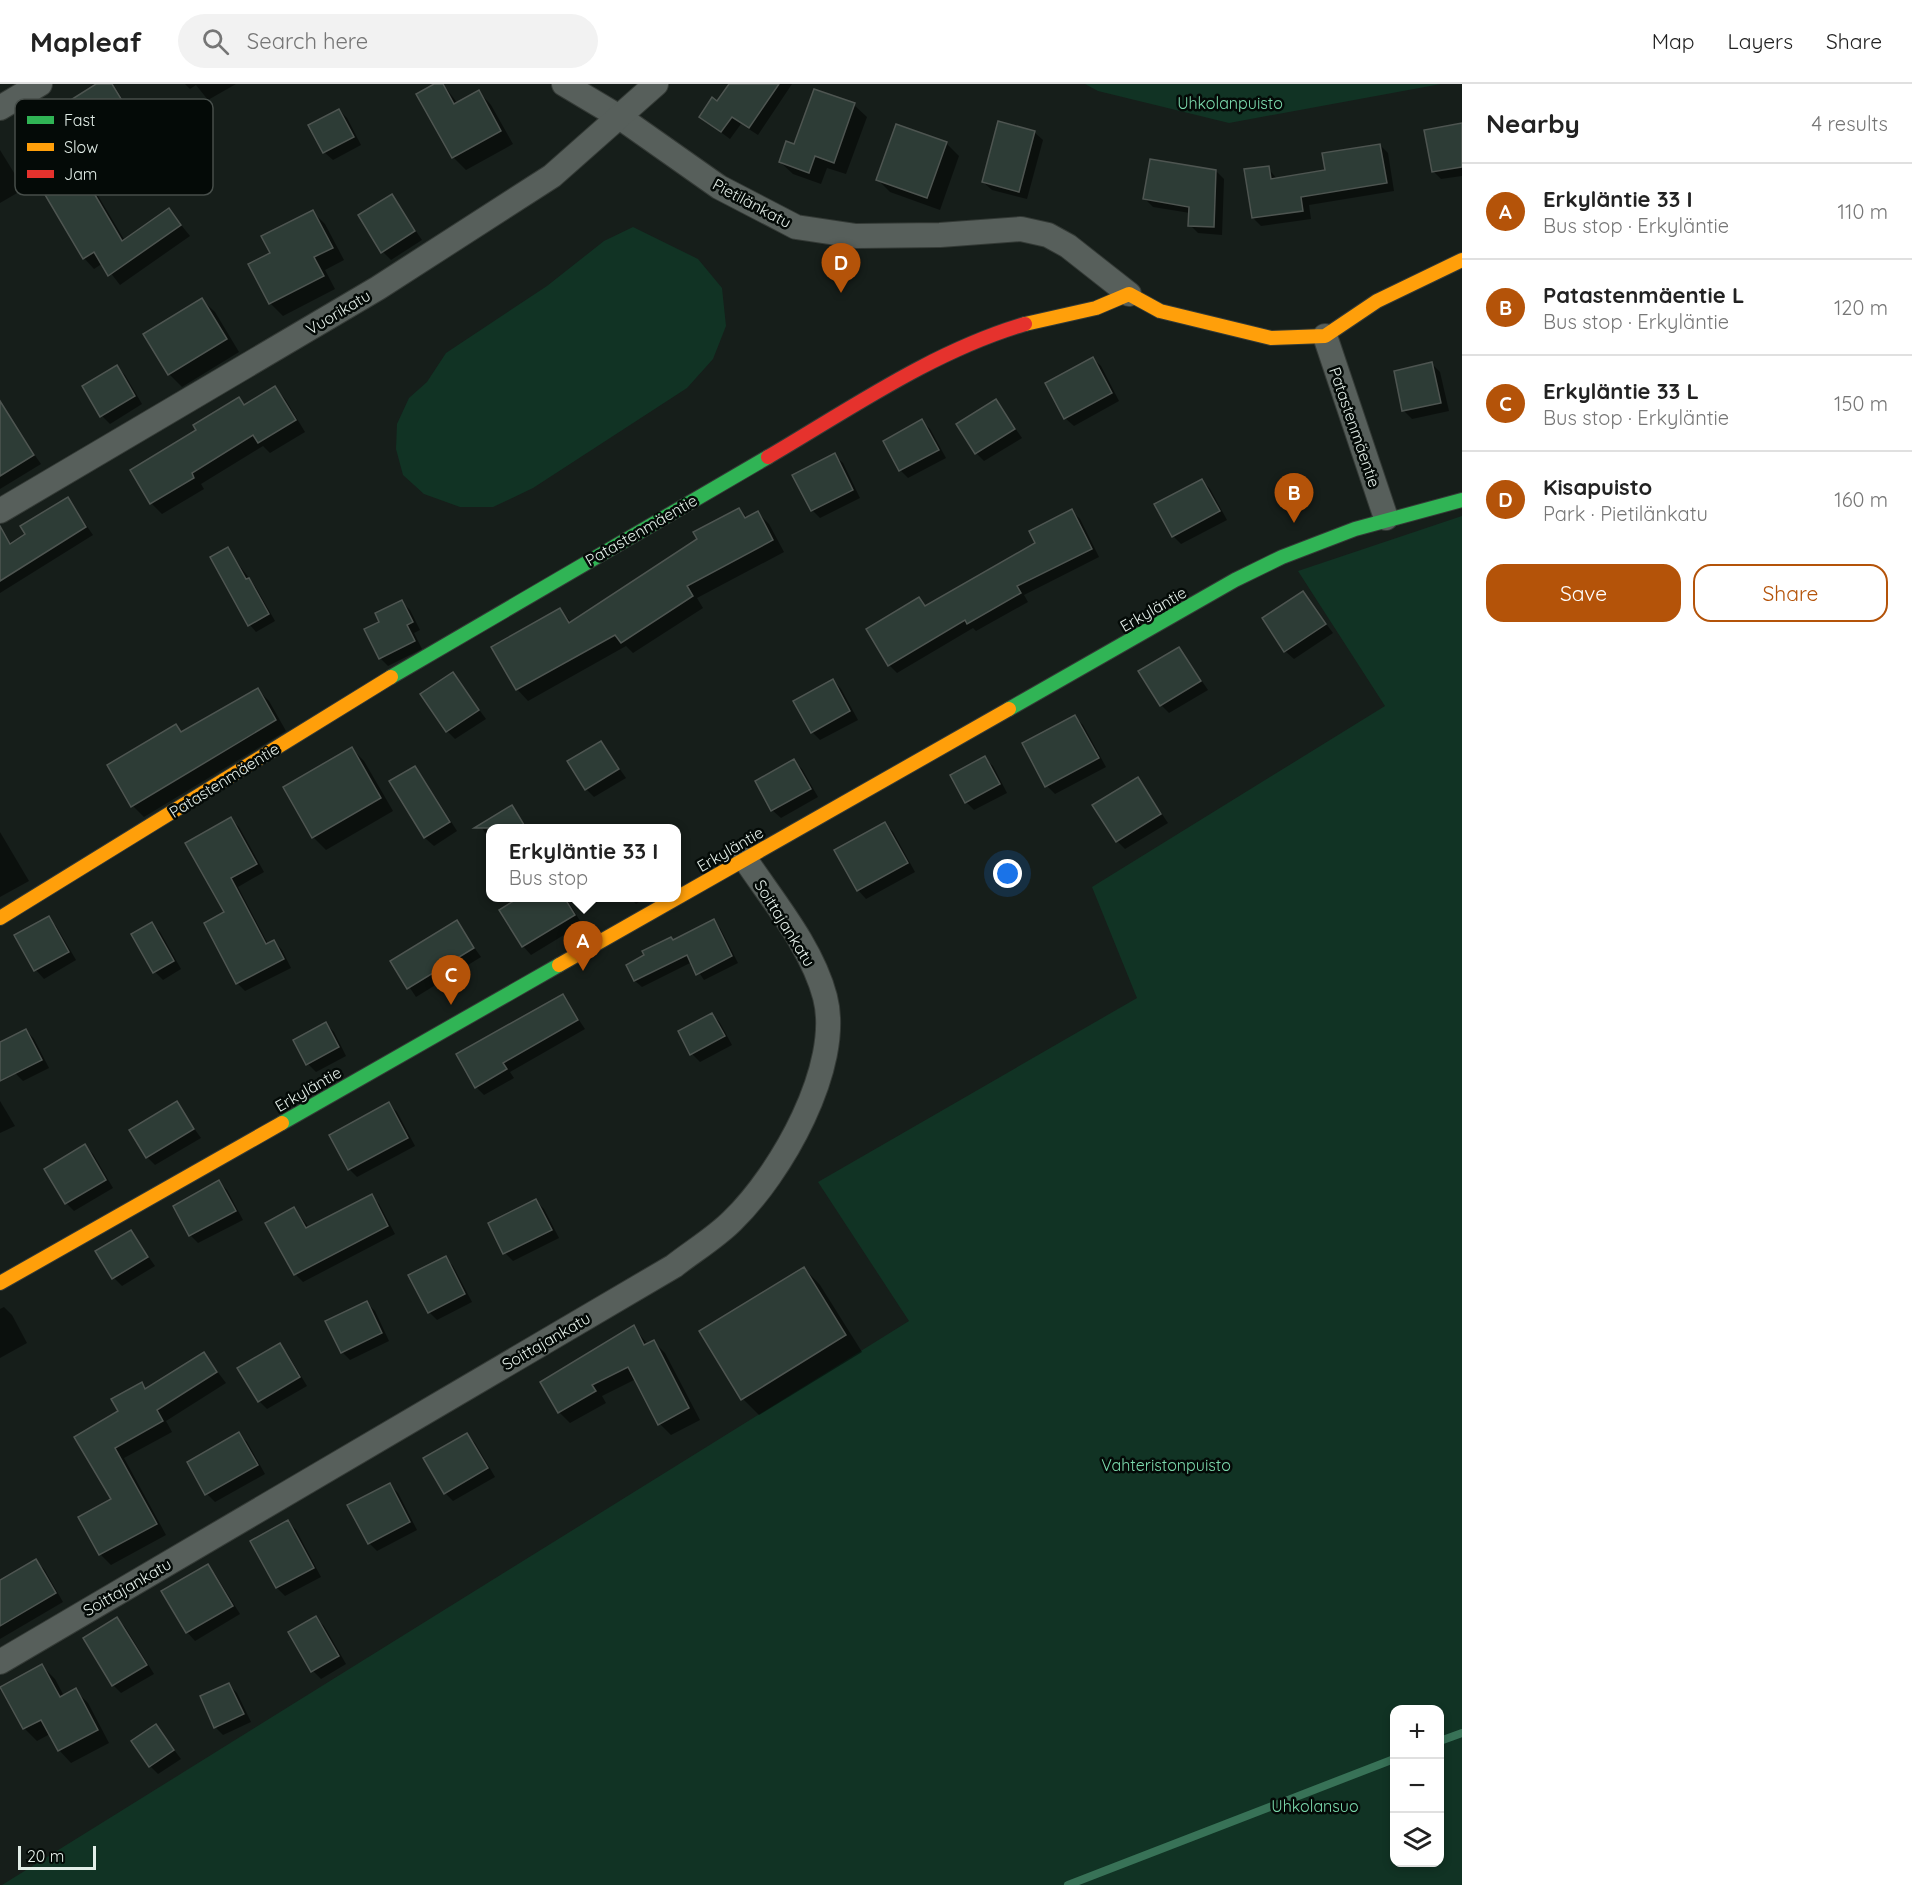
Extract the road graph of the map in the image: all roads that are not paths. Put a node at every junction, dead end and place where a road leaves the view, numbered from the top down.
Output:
1 (40, 84) edge
2 (564, 84) edge
3 (657, 84) edge
4 (0, 108) edge
5 (621, 118) junction
6 (1462, 260) edge
7 (1129, 294) junction
8 (1325, 336) junction
9 (1462, 500) edge
10 (0, 511) edge
11 (1386, 518) junction
12 (746, 859) junction
13 (681, 896) edge
14 (670, 902) edge
15 (0, 918) edge
16 (0, 1283) edge
17 (0, 1662) edge

1 - 4 street
2 - 5 street, Pietilänkatu
3 - 5 street, Vuorikatu
5 - 7 street, Pietilänkatu
5 - 10 street, Vuorikatu
6 - 8 street
7 - 8 street
7 - 15 street, Patastenmäentie
8 - 11 street, Patastenmäentie
9 - 11 street, Erkyläntie
11 - 12 street, Erkyläntie
12 - 13 street, Erkyläntie
12 - 17 street, Soittajankatu
14 - 16 street, Erkyläntie

